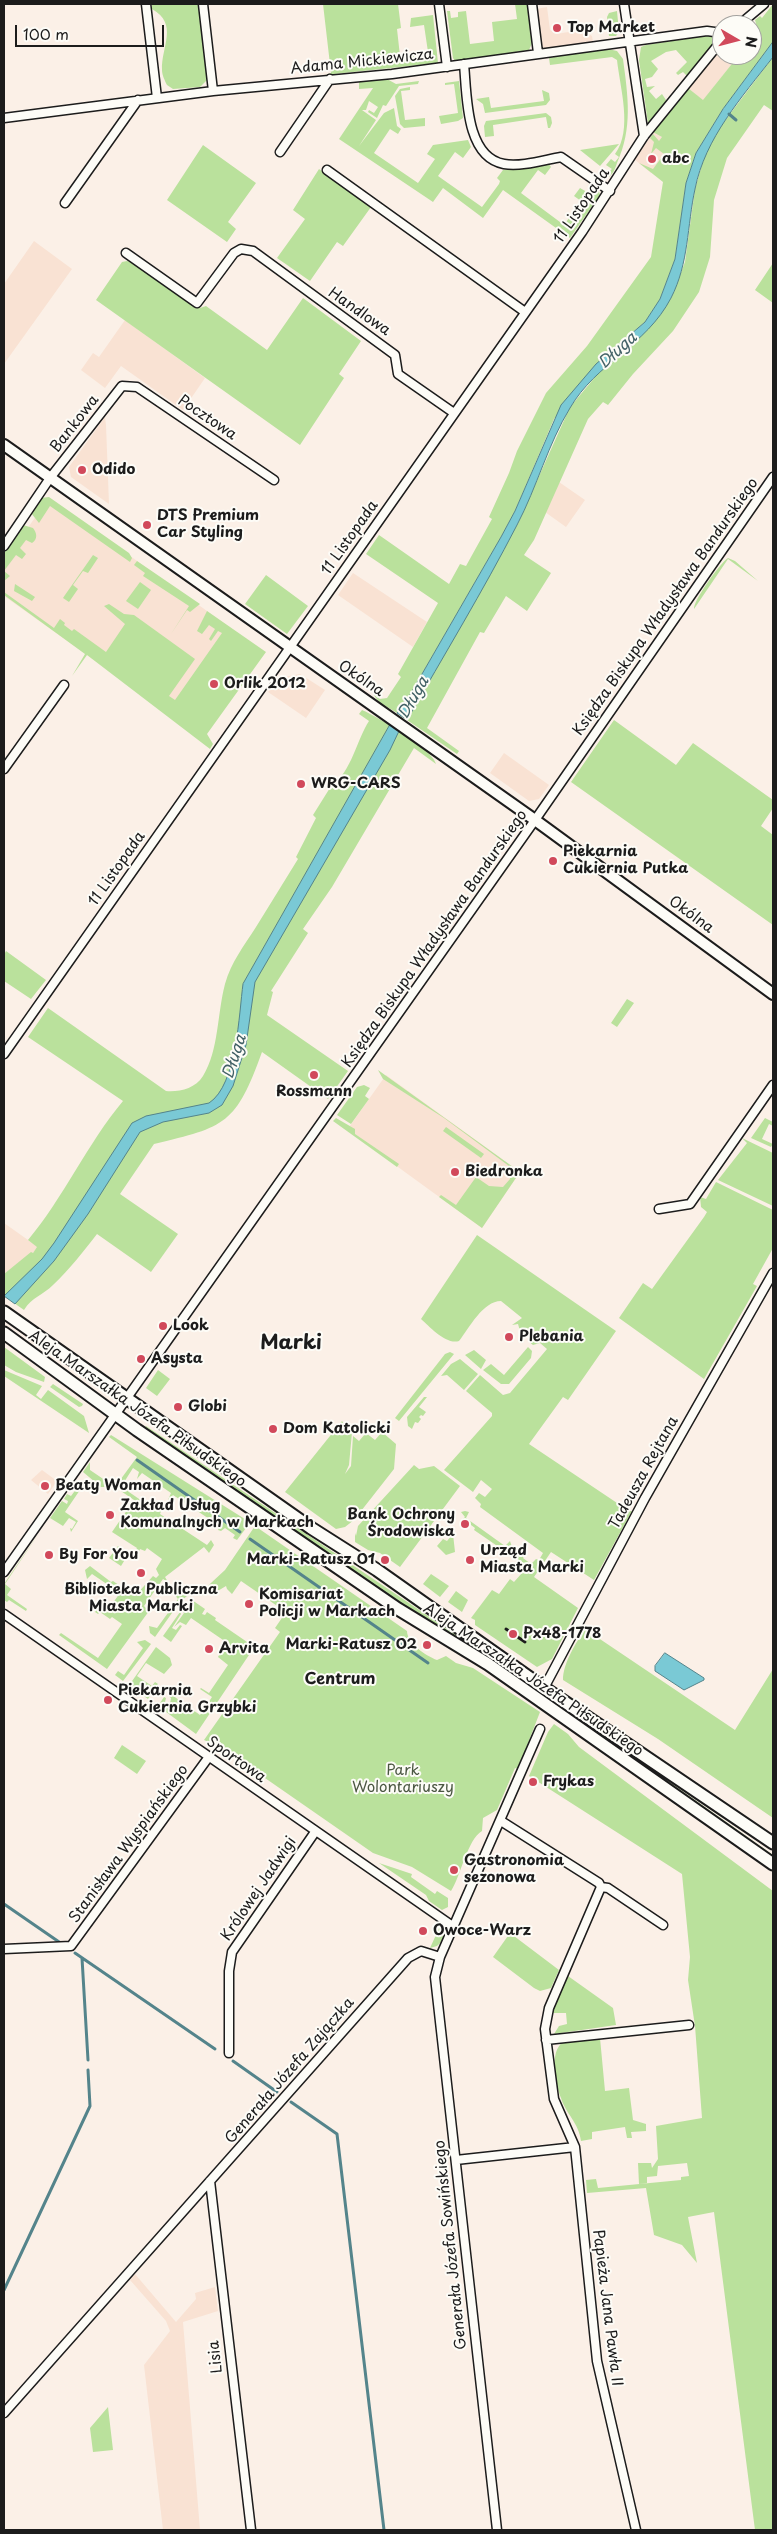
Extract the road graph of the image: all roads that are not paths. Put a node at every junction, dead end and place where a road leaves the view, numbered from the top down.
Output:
1 (146, 4) edge
2 (203, 4) edge
3 (439, 4) edge
4 (532, 4) edge
5 (624, 4) edge
6 (764, 4) edge
7 (751, 15) edge
8 (712, 32) edge
9 (628, 41) junction
10 (712, 52) edge
11 (538, 53) junction
12 (464, 64) junction
13 (447, 67) junction
14 (330, 79) junction
15 (213, 91) junction
16 (157, 98) junction
17 (138, 100) junction
18 (4, 118) edge
19 (644, 136) junction
20 (280, 152) dead end
21 (327, 170) dead end
22 (610, 191) junction
23 (65, 203) dead end
24 (126, 252) dead end
25 (525, 312) junction
26 (122, 386) joint
27 (454, 413) junction
28 (4, 445) edge
29 (773, 477) edge
30 (50, 478) junction
31 (274, 480) dead end
32 (4, 546) edge
33 (289, 648) junction
34 (64, 685) dead end
35 (4, 769) edge
36 (535, 820) junction
37 (773, 994) edge
38 (4, 1054) edge
39 (773, 1085) edge
40 (659, 1209) dead end
41 (773, 1273) edge
42 (4, 1312) edge
43 (4, 1334) edge
44 (126, 1399) junction
45 (115, 1414) junction
46 (4, 1572) edge
47 (4, 1614) edge
48 (544, 1688) junction
49 (540, 1730) dead end
50 (208, 1758) junction
51 (501, 1821) junction
52 (315, 1832) junction
53 (773, 1843) edge
54 (773, 1864) edge
55 (601, 1889) junction
56 (663, 1925) dead end
57 (454, 1926) junction
58 (4, 1949) edge
59 (440, 1957) junction
60 (689, 2025) dead end
61 (546, 2040) junction
62 (229, 2053) dead end
63 (575, 2147) junction
64 (456, 2160) junction
65 (210, 2181) junction
66 (4, 2414) edge
67 (252, 2530) edge
68 (497, 2530) edge
69 (636, 2530) edge

1 - 16 street
2 - 15 street
3 - 13 street
4 - 11 street
5 - 9 street
6 - 7 street
8 - 9 street, Adama Mickiewicza
9 - 11 street, Adama Mickiewicza
9 - 19 street
10 - 19 street, 11 Listopada
11 - 12 street, Adama Mickiewicza
12 - 13 street, Adama Mickiewicza
12 - 22 street
13 - 14 street, Adama Mickiewicza
14 - 15 street, Adama Mickiewicza
14 - 20 street
15 - 16 street, Adama Mickiewicza
16 - 17 street, Adama Mickiewicza
17 - 18 street, Adama Mickiewicza
17 - 23 street
19 - 22 street, 11 Listopada
21 - 25 street
22 - 25 street, 11 Listopada
24 - 27 street, Handlowa
25 - 27 street, 11 Listopada
26 - 30 street, Bankowa
26 - 31 street, Pocztowa
27 - 33 street, 11 Listopada
28 - 30 street, Okólna
29 - 36 street, Księdza Biskupa Władysława Bandurskiego
30 - 32 street, Bankowa
30 - 33 street, Okólna
33 - 36 street, Okólna
33 - 38 street, 11 Listopada
34 - 35 street
36 - 37 street, Okólna
36 - 44 street, Księdza Biskupa Władysława Bandurskiego
39 - 40 street
41 - 48 street, Tadeusza Rejtana
42 - 44 main road, Aleja Marszałka Józefa Piłsudskiego
43 - 45 main road, Aleja Marszałka Józefa Piłsudskiego
44 - 45 street, Księdza Biskupa Władysława Bandurskiego
44 - 48 main road, Aleja Marszałka Józefa Piłsudskiego
45 - 46 street, Księdza Biskupa Władysława Bandurskiego
45 - 54 main road, Aleja Marszałka Józefa Piłsudskiego
47 - 50 street, Sportowa
48 - 53 main road, Aleja Marszałka Józefa Piłsudskiego
49 - 51 street
50 - 52 street, Sportowa
50 - 58 street, Stanisława Wyspiańskiego
51 - 55 street
51 - 57 street
52 - 57 street, Sportowa
52 - 62 street, Królowej Jadwigi
55 - 56 street
55 - 61 street, Papieża Jana Pawła II
57 - 59 street
59 - 64 street, Generała Józefa Sowińskiego
59 - 65 street, Generała Józefa Zajączka
60 - 61 street
61 - 63 street, Papieża Jana Pawła II
63 - 64 street
63 - 69 street, Papieża Jana Pawła II
64 - 68 street, Generała Józefa Sowińskiego
65 - 66 street, Generała Józefa Zajączka
65 - 67 street, Lisia

